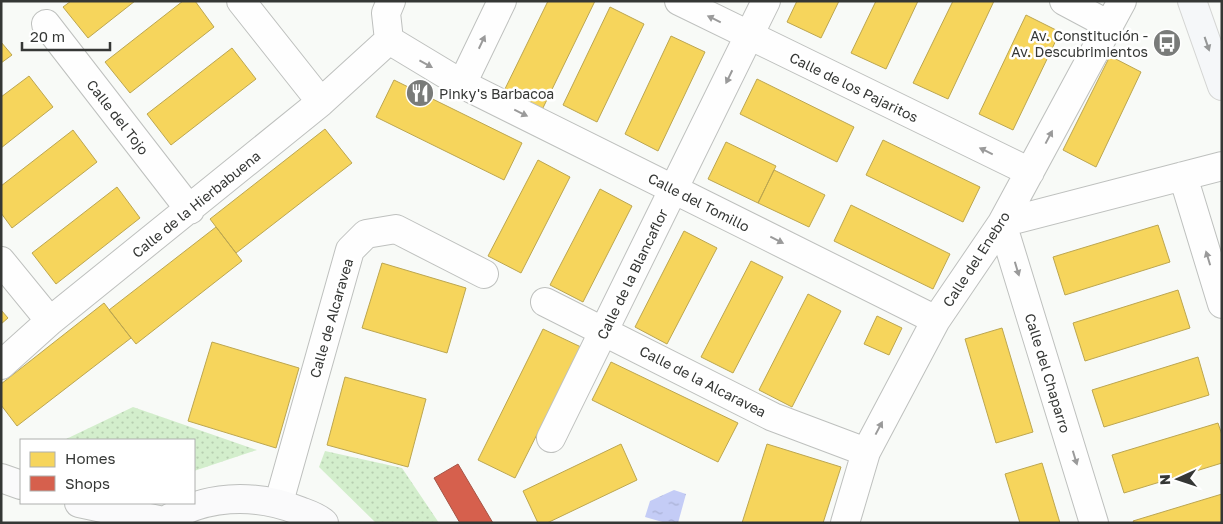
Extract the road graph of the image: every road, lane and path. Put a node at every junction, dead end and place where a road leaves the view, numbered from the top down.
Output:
1 (241, 1) edge
2 (391, 1) edge
3 (502, 1) edge
4 (679, 1) edge
5 (766, 1) edge
6 (1064, 1) edge
7 (1122, 1) edge
8 (1192, 1) edge
9 (46, 24) dead end
10 (1109, 25) junction
11 (749, 36) junction
12 (389, 40) junction
13 (462, 84) junction
14 (1222, 86) edge
15 (321, 102) junction
16 (1222, 166) edge
17 (1030, 172) junction
18 (1183, 176) junction
19 (674, 189) junction
20 (190, 210) junction
21 (1002, 223) junction
22 (1, 260) edge
23 (484, 274) dead end
24 (544, 302) dead end
25 (1222, 304) edge
26 (936, 320) junction
27 (50, 321) junction
28 (604, 331) junction
29 (1, 365) edge
30 (551, 438) dead end
31 (866, 452) junction
32 (1, 478) edge
33 (20, 485) edge
34 (279, 502) junction
35 (83, 504) edge
36 (162, 522) edge
37 (324, 523) edge
38 (845, 523) edge
39 (1094, 523) edge

1 - 15 street
2 - 12 street
13 -> 3 street
11 -> 4 street, Calle de los Pajaritos
5 - 11 street, Calle de la Blancaflor
6 - 10 street
7 - 10 street, Calle del Enebro
8 -> 14 main road
9 - 20 street, Calle del Tojo
17 -> 10 street, Calle del Enebro
17 -> 11 street, Calle de los Pajaritos
11 -> 19 street, Calle de la Blancaflor
12 -> 13 street, Calle del Tomillo
12 - 15 street, Calle de la Hierbabuena
13 -> 19 street, Calle del Tomillo
15 - 20 street, Calle de la Hierbabuena
16 - 18 street
17 - 21 street, Calle del Enebro
18 - 21 street
25 -> 18 street
19 -> 26 street, Calle del Tomillo
19 - 28 street, Calle de la Blancaflor
20 - 27 street, Calle de la Hierbabuena
21 - 26 street, Calle del Enebro
21 -> 39 street, Calle del Chaparro
22 - 27 street
23 - 34 street, Calle de Alcaravea
24 - 28 street, Calle de la Alcaravea
31 -> 26 street, Calle del Enebro
27 - 29 street, Calle de la Hierbabuena
28 - 30 street, Calle de la Blancaflor
28 - 31 street, Calle de la Alcaravea
31 - 38 street, Calle del Enebro
32 - 33 main road
34 - 36 main road
34 - 37 main road
35 - 36 main road

